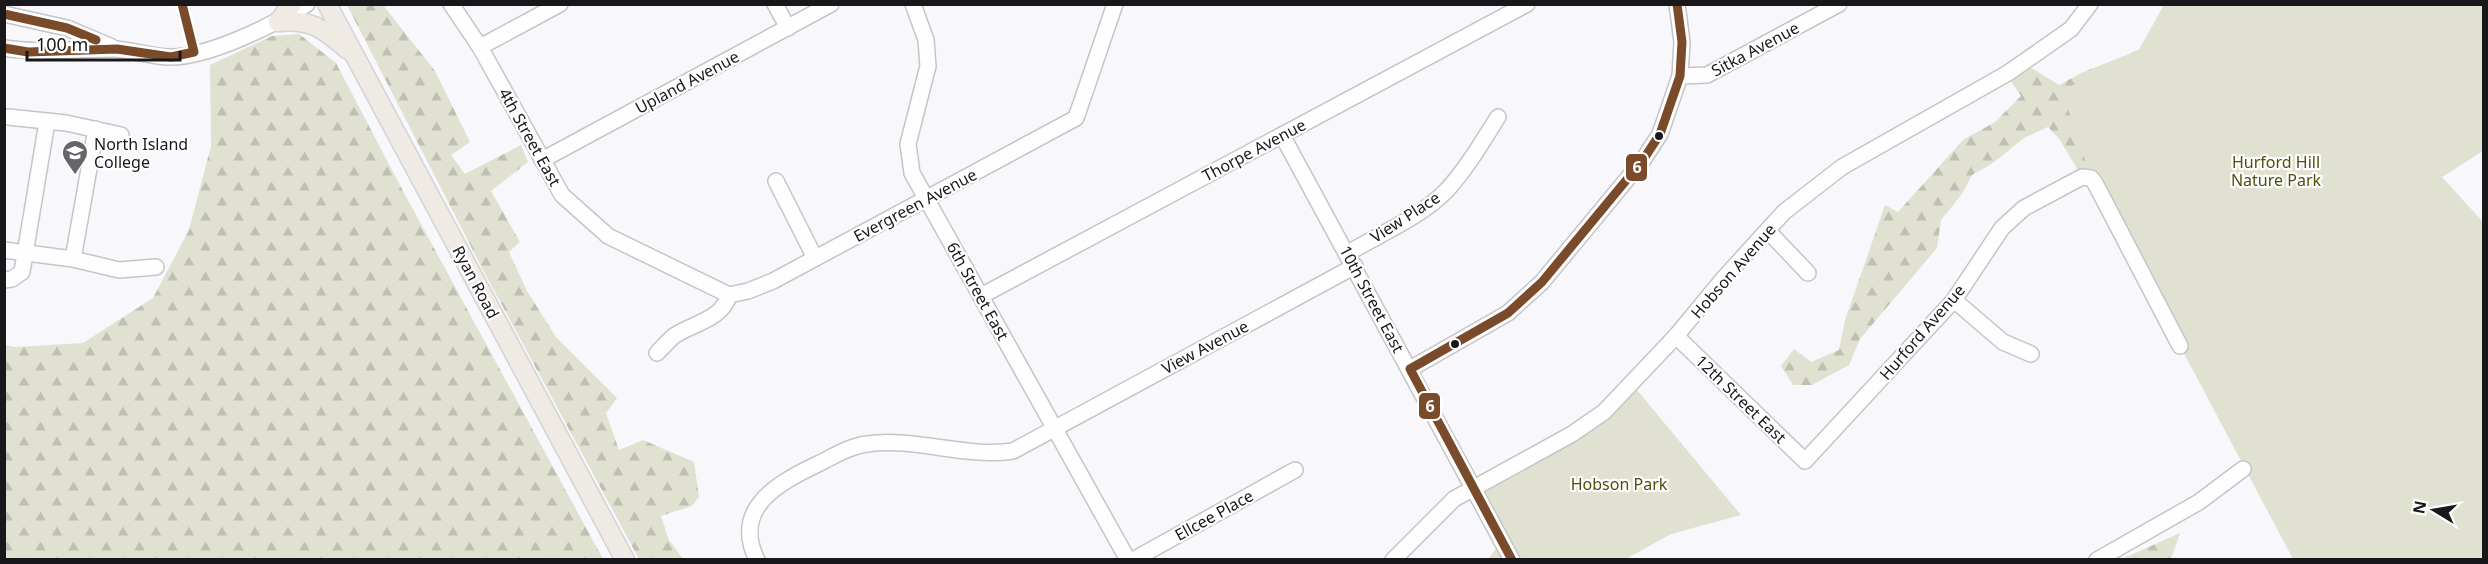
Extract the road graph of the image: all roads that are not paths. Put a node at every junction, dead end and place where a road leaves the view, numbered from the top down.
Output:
1 (292, 4) edge
2 (307, 4) edge
3 (327, 4) edge
4 (451, 4) edge
5 (560, 4) edge
6 (775, 4) edge
7 (831, 4) edge
8 (913, 4) edge
9 (1115, 4) edge
10 (1527, 4) edge
11 (1677, 4) edge
12 (1839, 4) edge
13 (2090, 4) edge
14 (14, 11) edge
15 (278, 22) junction
16 (788, 28) junction
17 (480, 47) junction
18 (4, 48) edge
19 (117, 49) junction
20 (356, 57) junction
21 (1680, 76) junction
22 (8, 117) dead end
23 (1498, 117) dead end
24 (47, 122) junction
25 (96, 129) junction
26 (121, 135) dead end
27 (1282, 135) junction
28 (542, 160) junction
29 (776, 182) dead end
30 (927, 200) junction
31 (1768, 231) junction
32 (4, 250) edge
33 (27, 253) junction
34 (814, 258) junction
35 (73, 259) junction
36 (1352, 260) junction
37 (156, 267) dead end
38 (1808, 273) dead end
39 (4, 280) edge
40 (729, 295) junction
41 (981, 296) junction
42 (1954, 300) junction
43 (1676, 336) junction
44 (2180, 346) dead end
45 (657, 353) dead end
46 (2031, 354) dead end
47 (1410, 369) junction
48 (1054, 428) junction
49 (1805, 461) joint
50 (2243, 469) dead end
51 (1294, 470) dead end
52 (1473, 488) junction
53 (625, 560) edge
54 (757, 560) edge
55 (1130, 560) edge
56 (1393, 560) edge
57 (1512, 560) edge
58 (2097, 560) edge

1 - 15 main road
2 - 15 street
3 - 20 main road, Ryan Road
4 - 17 street, 4th Street East
5 - 17 street
6 - 16 street
7 - 16 street, Upland Avenue
8 - 30 street, 6th Street East
9 - 30 street, Evergreen Avenue
10 - 27 street, Thorpe Avenue
11 - 21 street
12 - 21 street, Sitka Avenue
13 - 31 street, Hobson Avenue
14 - 19 street
15 - 19 street
15 - 20 main road
16 - 28 street, Upland Avenue
17 - 28 street, 4th Street East
18 - 19 street
20 - 53 main road, Ryan Road
21 - 47 street
22 - 24 street
23 - 36 street, View Place
24 - 25 street
24 - 33 street
25 - 26 street
25 - 35 street
27 - 36 street, 10th Street East
27 - 41 street, Thorpe Avenue
28 - 40 street, 4th Street East
29 - 34 street
30 - 34 street, Evergreen Avenue
30 - 41 street, 6th Street East
31 - 38 street
31 - 43 street, Hobson Avenue
32 - 33 street
33 - 35 street
33 - 39 street
34 - 40 street, Evergreen Avenue
35 - 37 street
36 - 47 street, 10th Street East
36 - 48 street, View Avenue
40 - 45 street
41 - 48 street, 6th Street East
42 - 44 street, Hurford Avenue
42 - 46 street
42 - 49 street, Hurford Avenue
43 - 49 street, 12th Street East
43 - 52 street, Hobson Avenue
47 - 52 street, 10th Street East
48 - 54 street, View Avenue
48 - 55 street, 6th Street East
50 - 58 street
51 - 55 street, Ellcee Place
52 - 56 street, Hobson Avenue
52 - 57 street, 10th Street East

